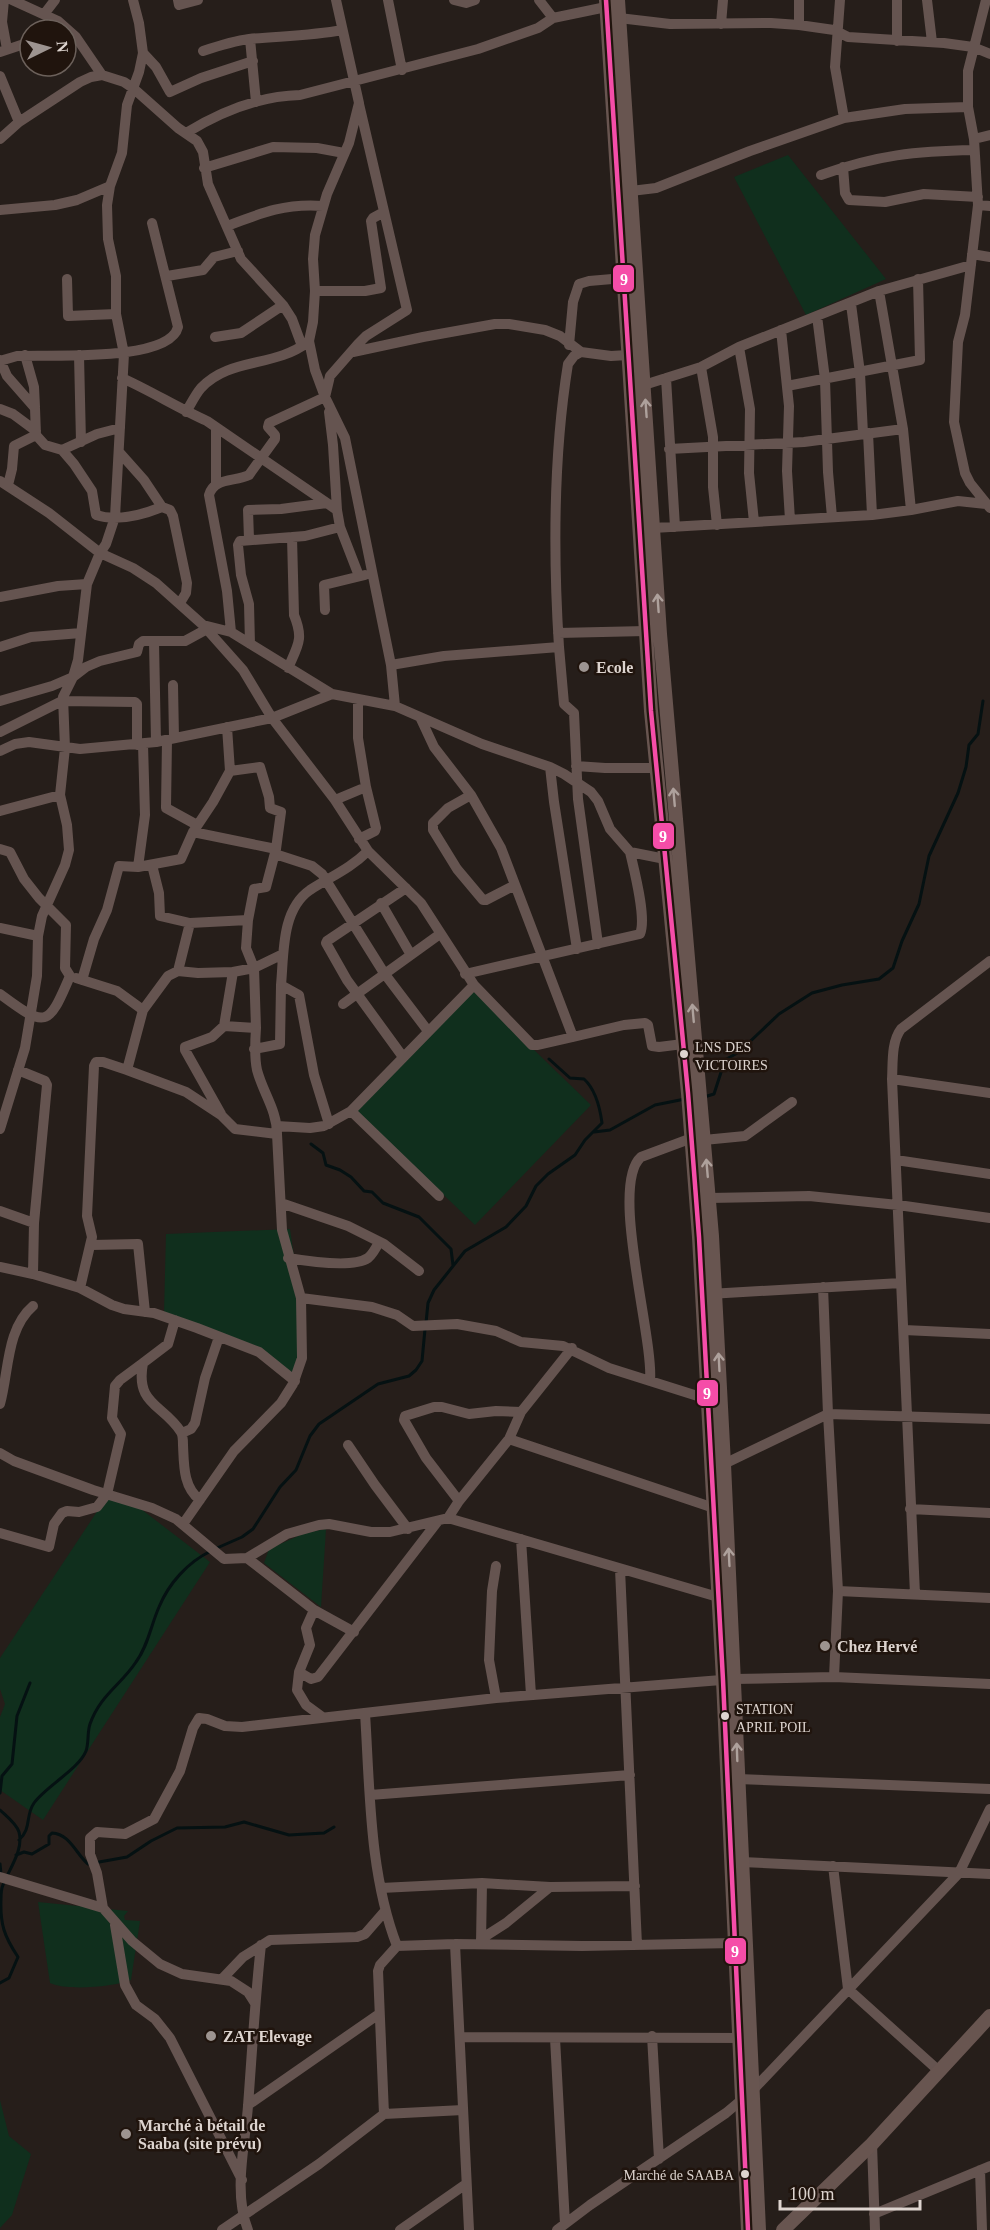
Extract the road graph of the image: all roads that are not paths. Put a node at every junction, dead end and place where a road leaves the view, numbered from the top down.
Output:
1 (4, 0) edge
2 (12, 0) edge
3 (55, 0) edge
4 (177, 0) edge
5 (198, 0) edge
6 (336, 0) edge
7 (387, 0) edge
8 (454, 0) edge
9 (475, 0) edge
10 (539, 0) edge
11 (723, 0) edge
12 (799, 0) edge
13 (840, 0) edge
14 (897, 0) edge
15 (927, 0) edge
16 (986, 0) edge
17 (135, 1) edge
18 (610, 2) edge
19 (45, 13) junction
20 (53, 18) edge
21 (553, 18) junction
22 (620, 18) junction
23 (721, 24) junction
24 (799, 25) junction
25 (342, 30) junction
26 (838, 32) junction
27 (250, 39) junction
28 (78, 40) edge
29 (897, 41) junction
30 (932, 42) junction
31 (18, 46) edge
32 (973, 47) junction
33 (3, 51) edge
34 (203, 51) dead end
35 (142, 53) junction
36 (990, 54) edge
37 (253, 61) junction
38 (402, 70) junction
39 (102, 75) junction
40 (0, 76) edge
41 (354, 80) junction
42 (133, 88) junction
43 (256, 102) junction
44 (359, 103) junction
45 (968, 107) junction
46 (844, 118) junction
47 (19, 122) junction
48 (186, 133) junction
49 (990, 135) edge
50 (0, 139) edge
51 (974, 145) junction
52 (344, 153) junction
53 (843, 167) junction
54 (204, 168) junction
55 (821, 175) dead end
56 (110, 186) junction
57 (631, 192) junction
58 (978, 201) junction
59 (323, 206) junction
60 (990, 206) edge
61 (0, 210) edge
62 (384, 212) junction
63 (152, 223) dead end
64 (227, 226) junction
65 (238, 251) junction
66 (990, 257) edge
67 (971, 259) junction
68 (166, 276) junction
69 (624, 278) junction
70 (67, 279) dead end
71 (918, 279) junction
72 (315, 291) junction
73 (879, 291) junction
74 (850, 304) junction
75 (284, 305) junction
76 (116, 314) junction
77 (818, 316) junction
78 (781, 330) junction
79 (215, 337) dead end
80 (569, 343) junction
81 (305, 344) junction
82 (739, 347) junction
83 (353, 352) junction
84 (581, 352) junction
85 (124, 354) junction
86 (25, 355) junction
87 (79, 355) junction
88 (628, 355) junction
89 (0, 360) edge
90 (568, 364) junction
91 (893, 366) junction
92 (701, 367) junction
93 (860, 373) junction
94 (122, 378) junction
95 (666, 378) junction
96 (825, 379) junction
97 (644, 385) junction
98 (787, 386) junction
99 (326, 400) junction
100 (35, 408) junction
101 (0, 409) edge
102 (186, 412) junction
103 (216, 427) junction
104 (120, 428) junction
105 (903, 429) junction
106 (36, 433) junction
107 (866, 433) junction
108 (828, 440) junction
109 (81, 442) junction
110 (788, 444) junction
111 (751, 445) junction
112 (713, 447) junction
113 (669, 448) junction
114 (62, 450) junction
115 (120, 453) junction
116 (259, 459) junction
117 (4, 483) edge
118 (216, 483) junction
119 (327, 503) junction
120 (988, 506) edge
121 (162, 507) junction
122 (360, 510) junction
123 (911, 510) junction
124 (338, 513) junction
125 (872, 515) junction
126 (115, 517) junction
127 (832, 517) junction
128 (790, 520) junction
129 (754, 522) junction
130 (717, 525) junction
131 (340, 527) junction
132 (675, 527) junction
133 (653, 528) junction
134 (292, 537) junction
135 (249, 539) junction
136 (100, 553) junction
137 (374, 572) junction
138 (359, 576) junction
139 (87, 584) junction
140 (0, 597) edge
141 (180, 603) junction
142 (325, 610) dead end
143 (205, 627) junction
144 (646, 631) junction
145 (231, 632) junction
146 (81, 633) junction
147 (558, 633) junction
148 (154, 642) junction
149 (250, 644) junction
150 (0, 646) edge
151 (559, 646) junction
152 (391, 665) junction
153 (288, 668) junction
154 (73, 677) junction
155 (173, 685) dead end
156 (332, 694) junction
157 (358, 700) junction
158 (0, 701) edge
159 (62, 701) junction
160 (395, 706) junction
161 (420, 717) junction
162 (272, 718) junction
163 (227, 727) junction
164 (0, 732) edge
165 (166, 740) junction
166 (140, 744) junction
167 (65, 748) junction
168 (0, 751) edge
169 (576, 766) junction
170 (550, 767) junction
171 (657, 768) junction
172 (230, 771) junction
173 (578, 783) junction
174 (366, 787) junction
175 (60, 795) junction
176 (471, 795) junction
177 (335, 800) junction
178 (0, 810) edge
179 (195, 828) junction
180 (359, 840) junction
181 (0, 849) edge
182 (368, 851) junction
183 (276, 852) junction
184 (630, 852) junction
185 (665, 859) junction
186 (152, 865) junction
187 (138, 867) junction
188 (327, 881) junction
189 (515, 885) junction
190 (406, 888) junction
191 (381, 903) junction
192 (46, 905) junction
193 (248, 920) junction
194 (190, 923) junction
195 (354, 923) junction
196 (0, 928) edge
197 (441, 934) junction
198 (38, 936) junction
199 (598, 944) junction
200 (578, 950) junction
201 (284, 954) junction
202 (411, 955) junction
203 (542, 957) junction
204 (990, 961) edge
205 (254, 968) junction
206 (178, 970) junction
207 (233, 972) junction
208 (384, 973) junction
209 (465, 974) junction
210 (70, 976) junction
211 (82, 980) junction
212 (281, 985) junction
213 (474, 985) junction
214 (357, 993) junction
215 (0, 994) edge
216 (343, 1004) dead end
217 (143, 1010) junction
218 (31, 1015) junction
219 (224, 1026) junction
220 (256, 1028) junction
221 (428, 1031) junction
222 (573, 1037) junction
223 (683, 1044) junction
224 (254, 1049) junction
225 (403, 1057) junction
226 (18, 1070) junction
227 (128, 1070) junction
228 (892, 1078) junction
229 (694, 1092) junction
230 (990, 1093) edge
231 (792, 1102) dead end
232 (351, 1111) junction
233 (221, 1115) junction
234 (329, 1124) junction
235 (0, 1129) edge
236 (277, 1130) junction
237 (698, 1139) junction
238 (896, 1160) junction
239 (990, 1174) edge
240 (439, 1196) dead end
241 (709, 1198) junction
242 (281, 1203) junction
243 (898, 1205) junction
244 (0, 1211) edge
245 (990, 1218) edge
246 (34, 1223) junction
247 (380, 1242) junction
248 (92, 1245) junction
249 (288, 1258) junction
250 (0, 1267) edge
251 (419, 1271) dead end
252 (33, 1274) junction
253 (901, 1283) junction
254 (823, 1287) junction
255 (80, 1288) junction
256 (709, 1294) junction
257 (301, 1298) junction
258 (33, 1306) dead end
259 (145, 1312) junction
260 (175, 1320) junction
261 (904, 1330) junction
262 (990, 1334) edge
263 (219, 1337) junction
264 (572, 1348) junction
265 (143, 1364) junction
266 (295, 1381) junction
267 (650, 1381) junction
268 (707, 1399) junction
269 (0, 1404) edge
270 (521, 1412) junction
271 (828, 1414) junction
272 (905, 1415) junction
273 (990, 1419) edge
274 (182, 1433) junction
275 (509, 1439) junction
276 (348, 1445) dead end
277 (0, 1453) edge
278 (724, 1464) junction
279 (107, 1494) junction
280 (200, 1500) junction
281 (459, 1501) junction
282 (714, 1508) junction
283 (910, 1509) junction
284 (990, 1513) edge
285 (443, 1520) junction
286 (183, 1524) junction
287 (408, 1529) junction
288 (0, 1533) edge
289 (521, 1539) junction
290 (247, 1558) junction
291 (496, 1566) dead end
292 (620, 1569) junction
293 (838, 1591) junction
294 (915, 1594) junction
295 (718, 1597) junction
296 (990, 1598) edge
297 (315, 1610) junction
298 (354, 1632) junction
299 (298, 1672) junction
300 (834, 1677) junction
301 (728, 1679) junction
302 (990, 1684) edge
303 (626, 1688) junction
304 (531, 1695) junction
305 (496, 1698) junction
306 (365, 1713) junction
307 (321, 1716) junction
308 (630, 1774) junction
309 (738, 1779) junction
310 (990, 1788) edge
311 (370, 1795) junction
312 (990, 1809) edge
313 (742, 1862) junction
314 (832, 1866) junction
315 (959, 1873) junction
316 (990, 1874) edge
317 (0, 1877) edge
318 (482, 1883) junction
319 (634, 1886) junction
320 (550, 1887) junction
321 (381, 1888) junction
322 (103, 1908) junction
323 (385, 1911) junction
324 (115, 1923) junction
325 (481, 1942) junction
326 (734, 1943) junction
327 (455, 1944) junction
328 (261, 1945) junction
329 (637, 1945) junction
330 (397, 1946) junction
331 (222, 1979) junction
332 (848, 1989) junction
333 (255, 2003) junction
334 (379, 2014) junction
335 (990, 2016) edge
336 (652, 2036) junction
337 (460, 2037) junction
338 (555, 2038) junction
339 (744, 2038) junction
340 (939, 2071) junction
341 (747, 2097) junction
342 (248, 2105) junction
343 (463, 2110) junction
344 (384, 2114) junction
345 (872, 2144) junction
346 (659, 2158) junction
347 (985, 2168) edge
348 (242, 2180) junction
349 (466, 2184) junction
350 (874, 2214) junction
351 (243, 2217) junction
352 (561, 2227) edge
353 (222, 2230) edge
354 (248, 2230) edge
355 (400, 2230) edge
356 (469, 2230) edge
357 (747, 2230) edge
358 (759, 2230) edge
359 (783, 2230) edge
360 (875, 2230) edge
361 (982, 2230) edge

1 - 33 street
2 - 19 street
3 - 19 street
4 - 5 street
6 - 25 street
7 - 38 street
8 - 9 street
10 - 21 street
11 - 23 street
12 - 24 street
13 - 26 street
14 - 29 street
15 - 30 street
16 - 32 street
17 - 35 street
18 - 21 street
18 - 22 street
18 - 69 street
19 - 20 street
21 - 38 street
22 - 23 street
22 - 57 street
23 - 24 street
24 - 26 street
25 - 27 street
25 - 41 street
26 - 29 street
26 - 46 street
27 - 34 street
27 - 37 street
28 - 39 street
29 - 30 street
30 - 32 street
31 - 33 street
32 - 36 street
32 - 45 street
35 - 37 street
35 - 42 street
37 - 43 street
38 - 41 street
39 - 42 street
39 - 47 street
40 - 47 street
41 - 43 street
41 - 44 street
42 - 48 street
42 - 56 street
43 - 48 street
44 - 52 street
44 - 62 street
45 - 46 street
45 - 51 street
46 - 57 street
47 - 50 street
48 - 54 street
49 - 51 street
51 - 53 street
51 - 58 street
52 - 54 street
52 - 59 street
53 - 55 street
53 - 58 street
54 - 64 street
56 - 61 street
56 - 76 street
57 - 97 street
58 - 60 street
58 - 67 street
59 - 64 street
59 - 72 street
62 - 72 street
62 - 83 street
63 - 68 street
64 - 65 street
65 - 68 street
65 - 75 street
66 - 67 street
67 - 71 street
67 - 120 street
68 - 85 street
69 - 80 street
69 - 88 street
70 - 76 street
71 - 73 street
71 - 91 street
72 - 81 street
73 - 74 street
73 - 91 street
74 - 77 street
74 - 93 street
75 - 79 street
75 - 81 street
76 - 85 street
77 - 78 street
77 - 96 street
78 - 82 street
78 - 98 street
80 - 83 street
80 - 84 street
80 - 90 street
81 - 99 street
81 - 102 street
82 - 92 street
82 - 111 street
83 - 99 street
84 - 88 street
84 - 90 street
85 - 87 street
85 - 94 street
86 - 87 street
86 - 89 street
86 - 100 street
87 - 109 street
88 - 144 street
89 - 100 street
90 - 147 street
91 - 93 street
91 - 105 street
92 - 95 street
92 - 112 street
93 - 96 street
93 - 107 street
94 - 102 street
94 - 104 street
95 - 97 street
95 - 113 street
96 - 98 street
96 - 108 street
133 -> 97 street
98 - 110 street
99 - 116 street
99 - 122 street
99 - 124 street
100 - 106 street
101 - 106 street
102 - 103 street
103 - 116 street
103 - 118 street
104 - 109 street
104 - 115 street
105 - 107 street
105 - 123 street
106 - 114 street
106 - 117 street
107 - 108 street
107 - 125 street
108 - 110 street
108 - 127 street
109 - 114 street
110 - 111 street
110 - 128 street
111 - 112 street
111 - 129 street
112 - 113 street
112 - 130 street
113 - 132 street
114 - 126 street
115 - 121 street
115 - 126 street
116 - 118 street
116 - 119 street
117 - 136 street
118 - 145 street
119 - 124 street
119 - 135 street
120 - 123 street
121 - 126 street
121 - 141 street
122 - 124 street
122 - 137 street
123 - 125 street
124 - 131 street
125 - 127 street
126 - 136 street
127 - 128 street
128 - 129 street
129 - 130 street
130 - 132 street
131 - 134 street
131 - 138 street
132 - 133 street
229 -> 133 street
134 - 135 street
134 - 153 street
135 - 149 street
136 - 139 street
136 - 141 street
137 - 138 street
137 - 152 street
138 - 142 street
139 - 140 street
139 - 146 street
141 - 143 street
143 - 145 street
143 - 148 street
143 - 162 street
144 - 147 street
144 - 171 street
145 - 149 street
146 - 150 street
146 - 154 street
147 - 151 street
148 - 154 street
148 - 165 street
149 - 153 street
151 - 152 street
151 - 169 street
152 - 160 street
153 - 156 street
154 - 158 street
154 - 159 street
155 - 165 street
156 - 157 street
156 - 162 street
157 - 160 street
157 - 174 street
159 - 164 street
159 - 166 street
159 - 167 street
160 - 161 street
161 - 170 street
161 - 176 street
162 - 163 street
162 - 177 street
163 - 165 street
163 - 172 street
165 - 166 street
165 - 179 street
166 - 167 street
166 - 187 street
167 - 168 street
167 - 175 street
169 - 171 street
169 - 173 street
170 - 173 street
170 - 200 street
171 - 185 street
172 - 179 street
172 - 183 street
173 - 184 street
173 - 199 street
174 - 177 street
174 - 180 street
175 - 178 street
175 - 192 street
176 - 189 street
176 - 189 street
177 - 180 street
179 - 183 street
179 - 186 street
180 - 182 street
181 - 192 street
182 - 188 street
182 - 190 street
183 - 188 street
183 - 193 street
184 - 185 street
184 - 199 street
185 - 223 street
186 - 187 street
186 - 194 street
187 - 211 street
188 - 195 street
188 - 201 street
189 - 203 street
190 - 191 street
190 - 197 street
191 - 195 street
191 - 202 street
192 - 198 street
192 - 210 street
193 - 194 street
193 - 205 street
194 - 206 street
195 - 208 street
195 - 214 street
196 - 198 street
197 - 202 street
197 - 209 street
198 - 218 street
199 - 200 street
200 - 203 street
201 - 205 street
201 - 212 street
202 - 208 street
203 - 209 street
203 - 222 street
204 - 228 street
205 - 207 street
205 - 220 street
206 - 207 street
206 - 217 street
207 - 219 street
208 - 214 street
208 - 221 street
209 - 213 street
210 - 211 street
210 - 218 street
211 - 217 street
212 - 224 street
212 - 234 street
213 - 221 street
213 - 222 street
214 - 216 street
214 - 225 street
215 - 218 street
217 - 227 street
218 - 226 street
219 - 220 street
219 - 233 street
220 - 224 street
221 - 225 street
222 - 223 street
223 - 229 street
224 - 236 street
225 - 232 street
226 - 235 street
226 - 246 street
227 - 233 street
227 - 248 street
228 - 230 street
228 - 238 street
229 - 237 street
231 - 237 street
232 - 234 street
232 - 240 street
233 - 236 street
234 - 236 street
236 - 242 street
241 -> 237 street
237 - 256 street
237 - 267 street
238 - 239 street
238 - 243 street
241 - 243 street
241 - 256 street
242 - 247 street
242 - 249 street
243 - 245 street
243 - 253 street
244 - 246 street
246 - 252 street
247 - 249 street
247 - 251 street
248 - 255 street
248 - 259 street
249 - 257 street
250 - 252 street
252 - 255 street
253 - 254 street
253 - 261 street
254 - 256 street
254 - 271 street
255 - 259 street
256 - 268 street
278 -> 256 street
257 - 264 street
257 - 266 street
258 - 269 street
259 - 260 street
260 - 263 street
260 - 265 street
261 - 262 street
261 - 272 street
263 - 266 street
263 - 274 street
264 - 267 street
264 - 270 street
265 - 274 street
265 - 279 street
266 - 280 street
267 - 268 street
268 - 282 street
270 - 275 street
270 - 281 street
271 - 272 street
271 - 278 street
271 - 293 street
272 - 273 street
272 - 283 street
274 - 280 street
275 - 281 street
275 - 282 street
276 - 287 street
277 - 279 street
301 -> 278 street
279 - 286 street
279 - 288 street
280 - 286 street
281 - 285 street
282 - 295 street
283 - 284 street
283 - 294 street
285 - 287 street
285 - 289 street
285 - 298 street
286 - 290 street
287 - 290 street
289 - 292 street
289 - 304 street
290 - 297 street
291 - 305 street
292 - 295 street
292 - 303 street
293 - 294 street
293 - 300 street
294 - 296 street
295 - 301 street
297 - 298 street
297 - 299 street
298 - 299 street
299 - 307 street
300 - 301 street
300 - 302 street
301 - 303 street
309 -> 301 street
301 - 326 street
303 - 304 street
303 - 308 street
304 - 305 street
305 - 306 street
306 - 307 street
306 - 311 street
307 - 322 street
308 - 311 street
308 - 319 street
309 - 310 street
309 - 313 street
311 - 321 street
312 - 315 street
313 - 314 street
313 - 339 street
314 - 315 street
314 - 332 street
315 - 316 street
315 - 332 street
317 - 322 street
318 - 320 street
318 - 321 street
318 - 325 street
319 - 320 street
319 - 329 street
320 - 325 street
321 - 323 street
322 - 324 street
323 - 328 street
323 - 330 street
324 - 331 street
324 - 348 street
325 - 327 street
325 - 329 street
326 - 329 street
326 - 339 street
327 - 330 street
327 - 337 street
328 - 331 street
328 - 333 street
330 - 334 street
331 - 333 street
332 - 340 street
332 - 341 street
333 - 342 street
334 - 342 street
334 - 344 street
335 - 340 street
336 - 338 street
336 - 339 street
336 - 346 street
337 - 338 street
337 - 343 street
338 - 352 street
339 - 341 street
340 - 345 street
341 - 346 street
341 - 357 street
341 - 358 street
342 - 348 street
343 - 344 street
343 - 349 street
344 - 351 street
345 - 350 street
345 - 359 street
346 - 352 street
347 - 350 street
347 - 361 street
348 - 351 street
349 - 355 street
349 - 356 street
350 - 360 street
351 - 353 street
351 - 354 street

